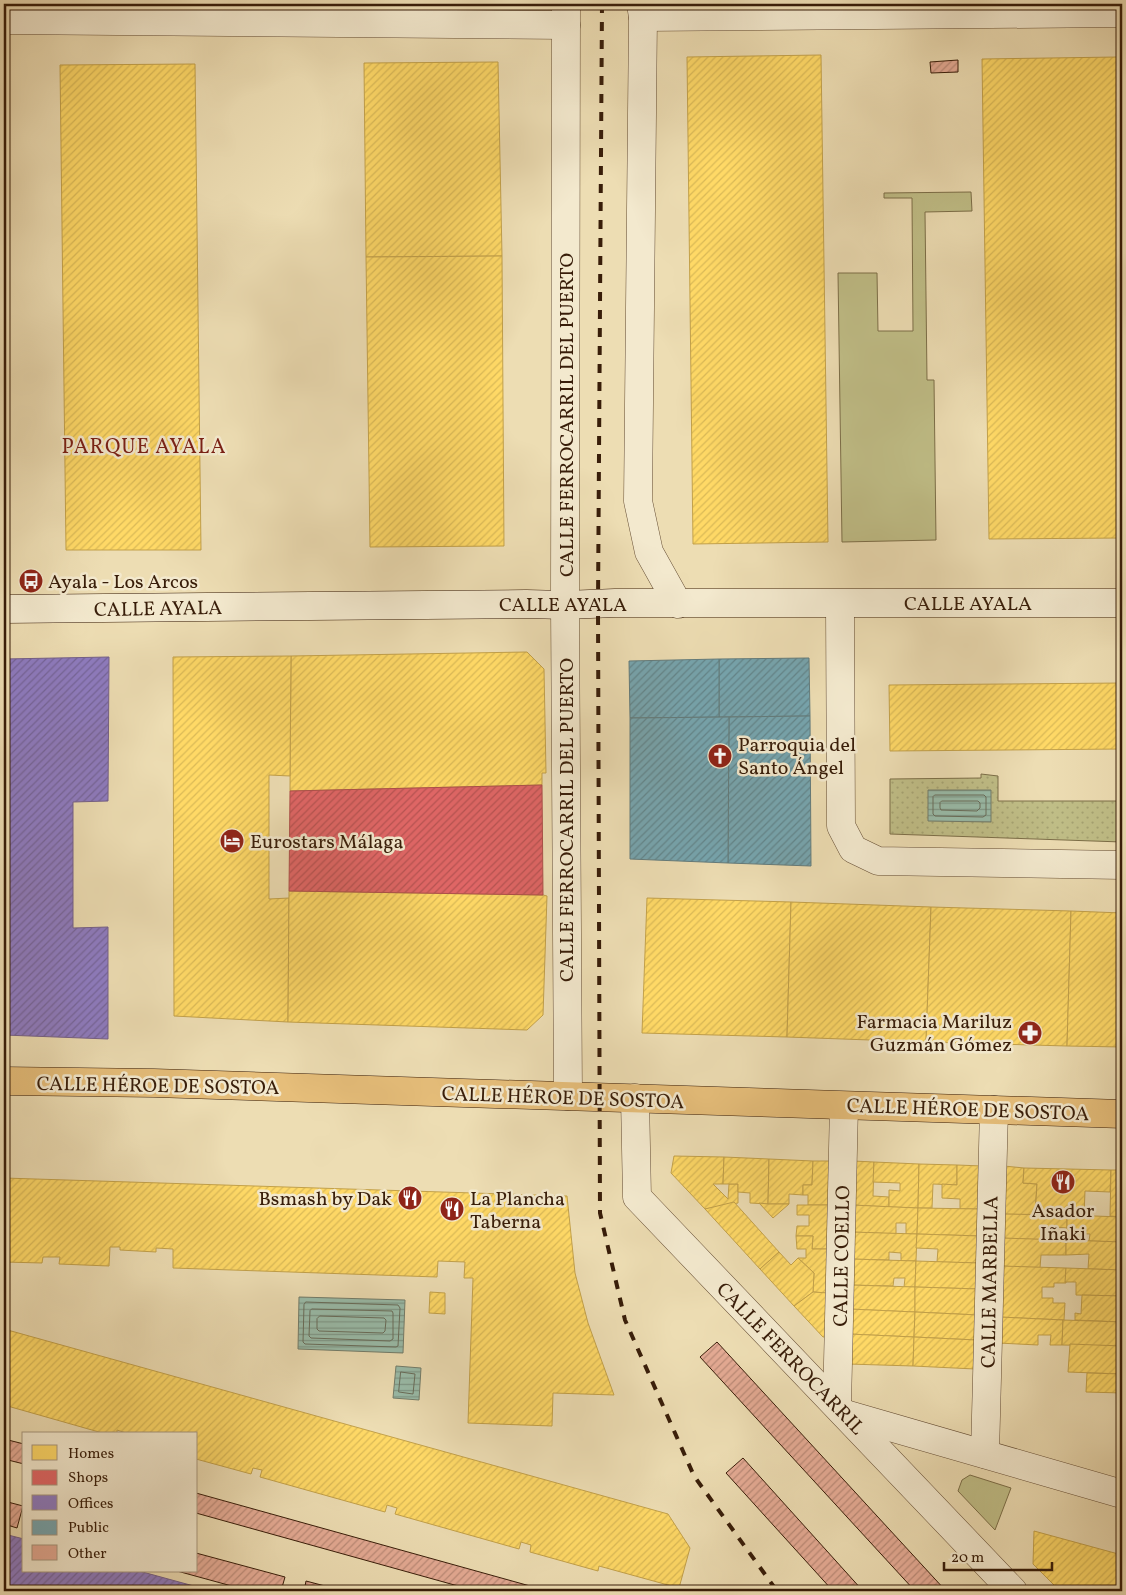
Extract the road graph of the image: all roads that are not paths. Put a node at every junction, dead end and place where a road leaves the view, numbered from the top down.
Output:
1 (642, 11) edge
2 (1122, 13) edge
3 (566, 14) edge
4 (4, 20) edge
5 (1122, 603) edge
6 (678, 604) junction
7 (840, 604) junction
8 (565, 605) junction
9 (4, 609) edge
10 (1122, 865) edge
11 (4, 1081) edge
12 (568, 1096) junction
13 (636, 1098) junction
14 (844, 1106) junction
15 (994, 1110) junction
16 (1122, 1114) edge
17 (840, 1409) junction
18 (985, 1454) junction
19 (1122, 1494) edge
20 (1012, 1591) edge

1 - 2 street
1 - 6 street
3 - 4 street
3 - 8 street, CALLE FERROCARRIL DEL PUERTO
5 - 7 street, CALLE AYALA
6 - 7 street, CALLE AYALA
6 - 8 street, CALLE AYALA
7 - 10 street
8 - 9 street, CALLE AYALA
8 - 12 street, CALLE FERROCARRIL DEL PUERTO
11 - 12 main road, CALLE HÉROE DE SOSTOA
12 - 13 main road, CALLE HÉROE DE SOSTOA
13 - 14 main road, CALLE HÉROE DE SOSTOA
13 - 17 street, CALLE FERROCARRIL
14 - 15 main road, CALLE HÉROE DE SOSTOA
14 - 17 street, CALLE COELLO
15 - 16 main road, CALLE HÉROE DE SOSTOA
15 - 18 street, CALLE MARBELLA
17 - 18 street
17 - 20 street, CALLE FERROCARRIL
18 - 19 street

